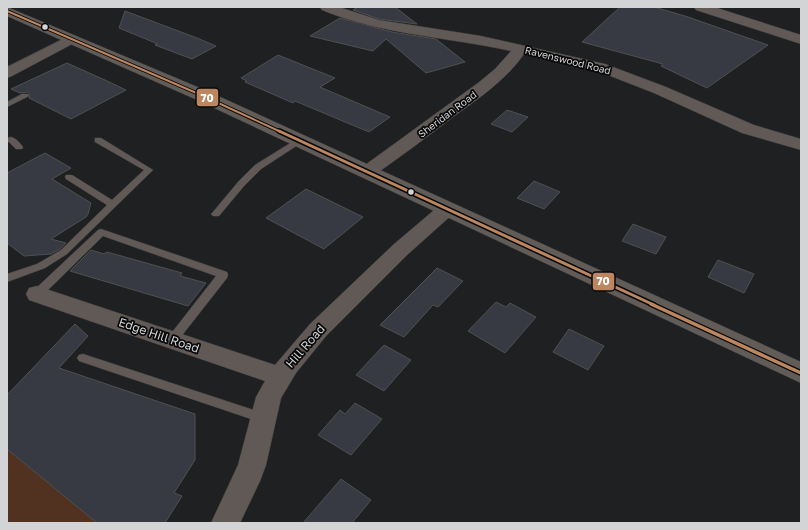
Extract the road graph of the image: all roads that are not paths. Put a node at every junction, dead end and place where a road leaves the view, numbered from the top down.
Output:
1 (327, 7) edge
2 (701, 7) edge
3 (7, 11) edge
4 (71, 39) junction
5 (801, 40) edge
6 (521, 48) junction
7 (7, 73) edge
8 (25, 96) dead end
9 (7, 105) edge
10 (7, 140) edge
11 (98, 140) dead end
12 (300, 141) junction
13 (801, 145) edge
14 (19, 147) dead end
15 (367, 172) junction
16 (69, 177) dead end
17 (113, 205) junction
18 (447, 209) junction
19 (216, 214) dead end
20 (7, 278) edge
21 (38, 294) joint
22 (172, 340) junction
23 (83, 358) dead end
24 (801, 373) edge
25 (280, 376) junction
26 (263, 418) junction
27 (226, 523) edge

1 - 6 street, Ravenswood Road
2 - 5 street
3 - 4 main road
4 - 7 street
4 - 12 main road
6 - 13 street, Ravenswood Road
6 - 15 street, Sheridan Road
8 - 9 lane
10 - 14 lane
11 - 17 lane
12 - 15 main road
12 - 19 lane
15 - 18 main road
16 - 17 lane
17 - 20 lane
18 - 24 main road
18 - 25 street, Hill Road
21 - 22 street, Edge Hill Road
21 - 22 lane
22 - 25 street, Edge Hill Road
23 - 26 lane
25 - 26 street, Hill Road
26 - 27 street, Hill Road

